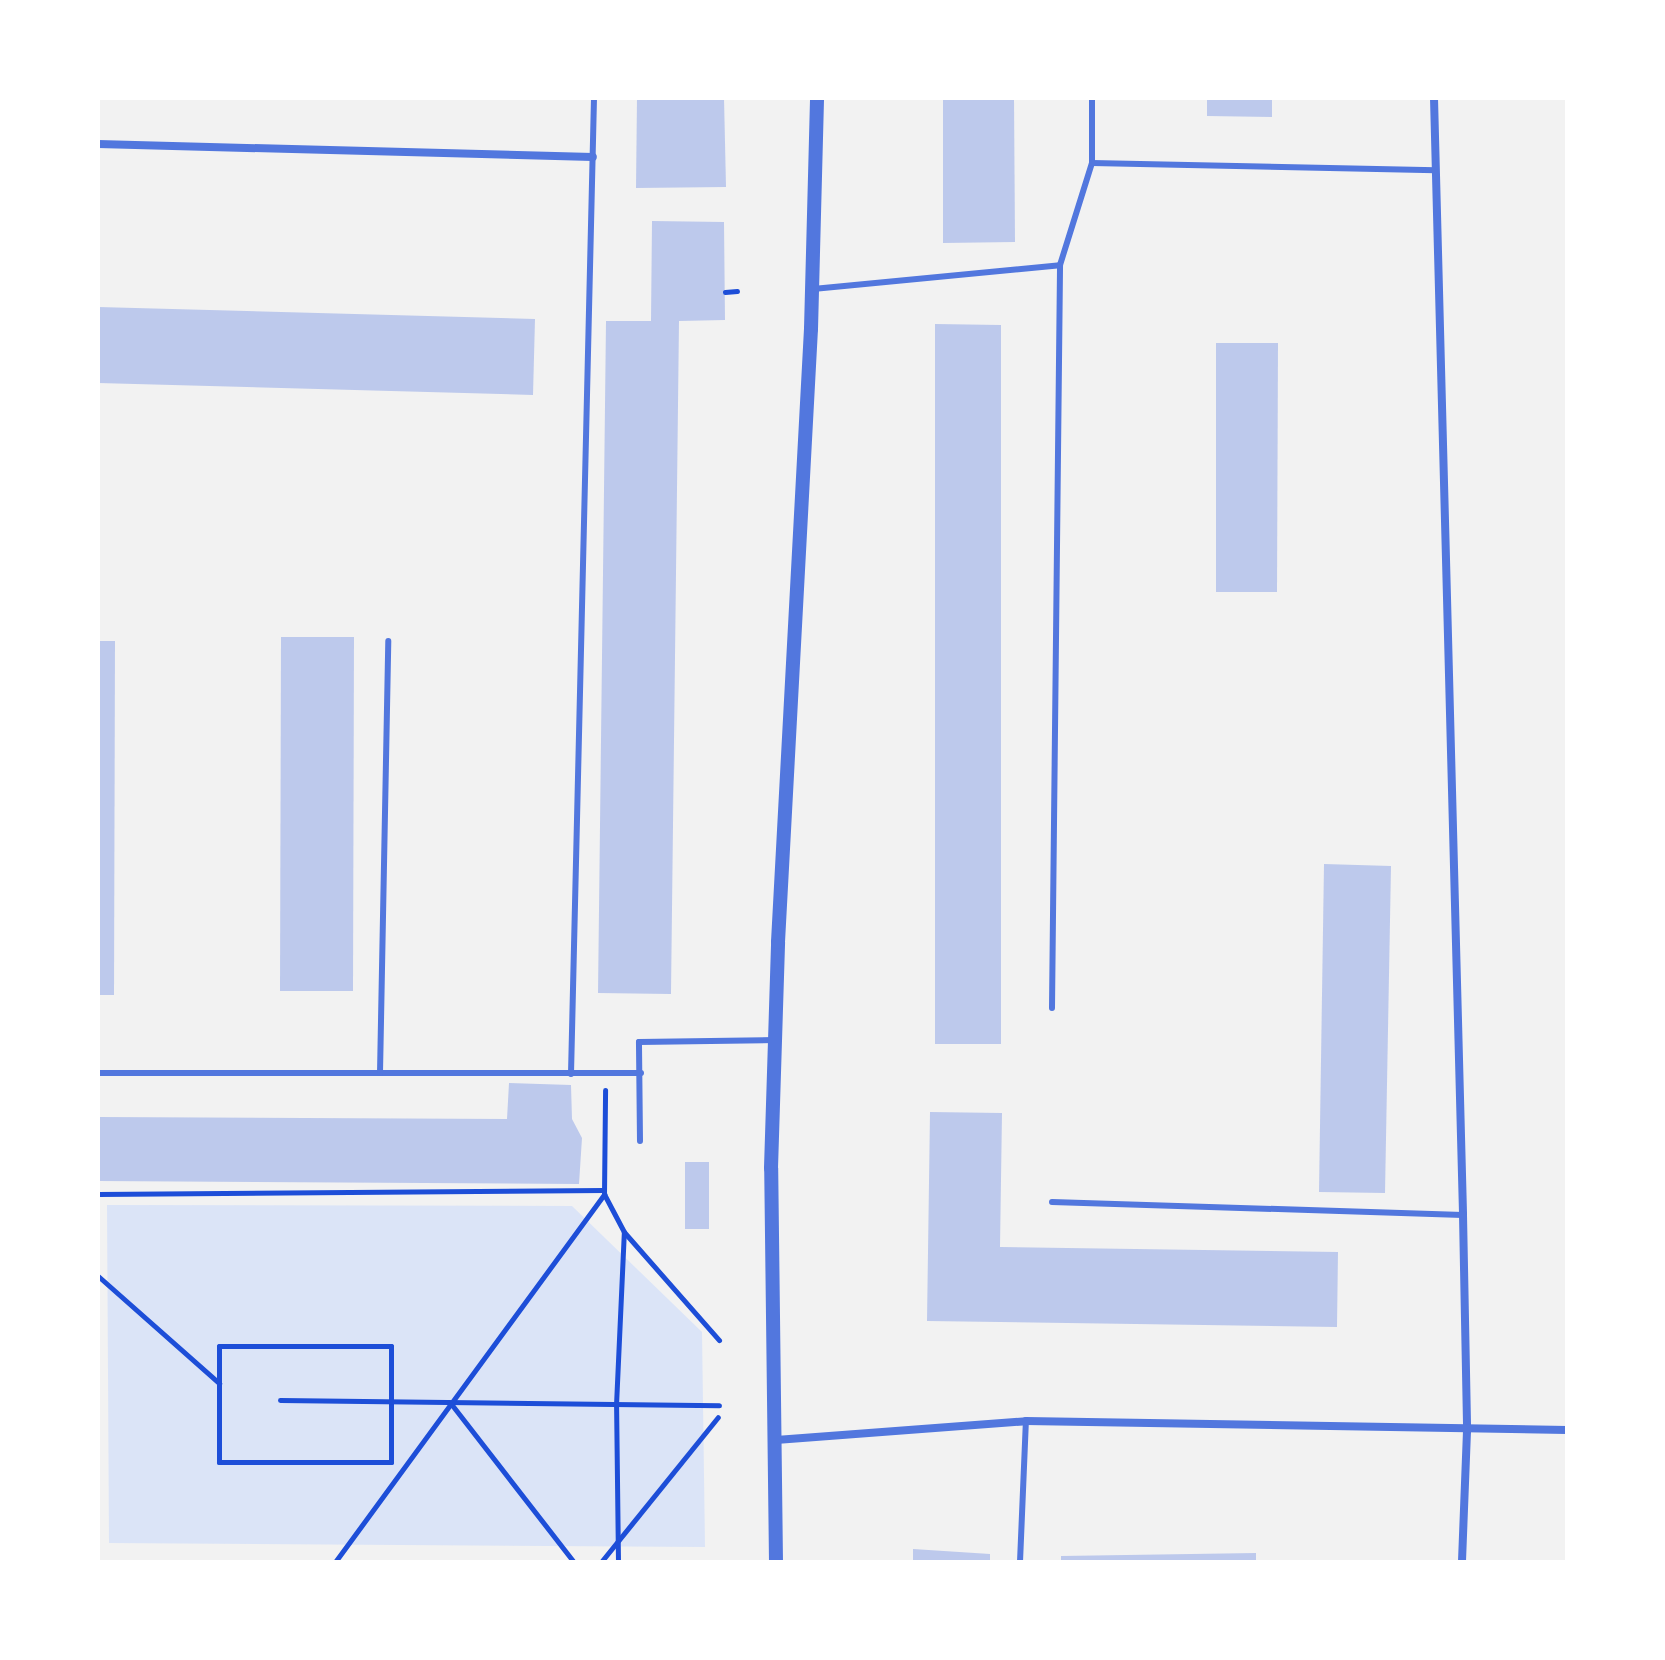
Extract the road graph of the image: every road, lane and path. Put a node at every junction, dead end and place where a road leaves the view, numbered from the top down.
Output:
1 (594, 98) edge
2 (817, 98) edge
3 (1092, 98) edge
4 (1434, 98) edge
5 (98, 144) edge
6 (593, 157) junction
7 (1092, 163) junction
8 (1436, 170) junction
9 (1060, 265) junction
10 (813, 289) junction
11 (737, 291) dead end
12 (725, 292) dead end
13 (388, 641) dead end
14 (1052, 1008) dead end
15 (775, 1040) junction
16 (98, 1073) edge
17 (380, 1073) junction
18 (605, 1073) junction
19 (641, 1073) junction
20 (571, 1074) junction
21 (640, 1141) dead end
22 (604, 1192) junction
23 (98, 1194) edge
24 (1052, 1202) dead end
25 (1463, 1215) junction
26 (624, 1232) junction
27 (98, 1276) edge
28 (719, 1340) dead end
29 (219, 1383) junction
30 (280, 1400) dead end
31 (391, 1402) junction
32 (452, 1404) junction
33 (616, 1405) junction
34 (719, 1405) dead end
35 (718, 1417) dead end
36 (1026, 1421) junction
37 (1567, 1430) edge
38 (1467, 1431) junction
39 (776, 1440) junction
40 (618, 1540) junction
41 (335, 1562) edge
42 (574, 1562) edge
43 (601, 1562) edge
44 (618, 1562) edge
45 (776, 1562) edge
46 (1020, 1562) edge
47 (1462, 1562) edge

1 - 6 lane
2 - 10 street
3 - 7 lane
4 - 8 street
5 - 6 street
6 - 20 lane
7 - 8 lane
7 - 9 lane
8 - 25 street
9 - 10 lane
9 - 14 lane
10 - 15 street
11 - 12 path
13 - 17 lane
15 - 19 lane
15 - 39 street
16 - 17 lane
17 - 20 lane
18 - 19 lane
18 - 20 lane
18 - 22 path
19 - 21 lane
22 - 23 path
22 - 26 path
22 - 32 path
24 - 25 lane
25 - 38 street
26 - 28 path
26 - 33 path
27 - 29 path
29 - 31 path
29 - 31 path
30 - 31 path
31 - 32 path
32 - 33 path
32 - 41 path
32 - 42 path
33 - 34 path
33 - 40 path
35 - 40 path
36 - 38 street
36 - 39 street
36 - 46 lane
37 - 38 street
38 - 47 street
39 - 45 street
40 - 43 path
40 - 44 path

